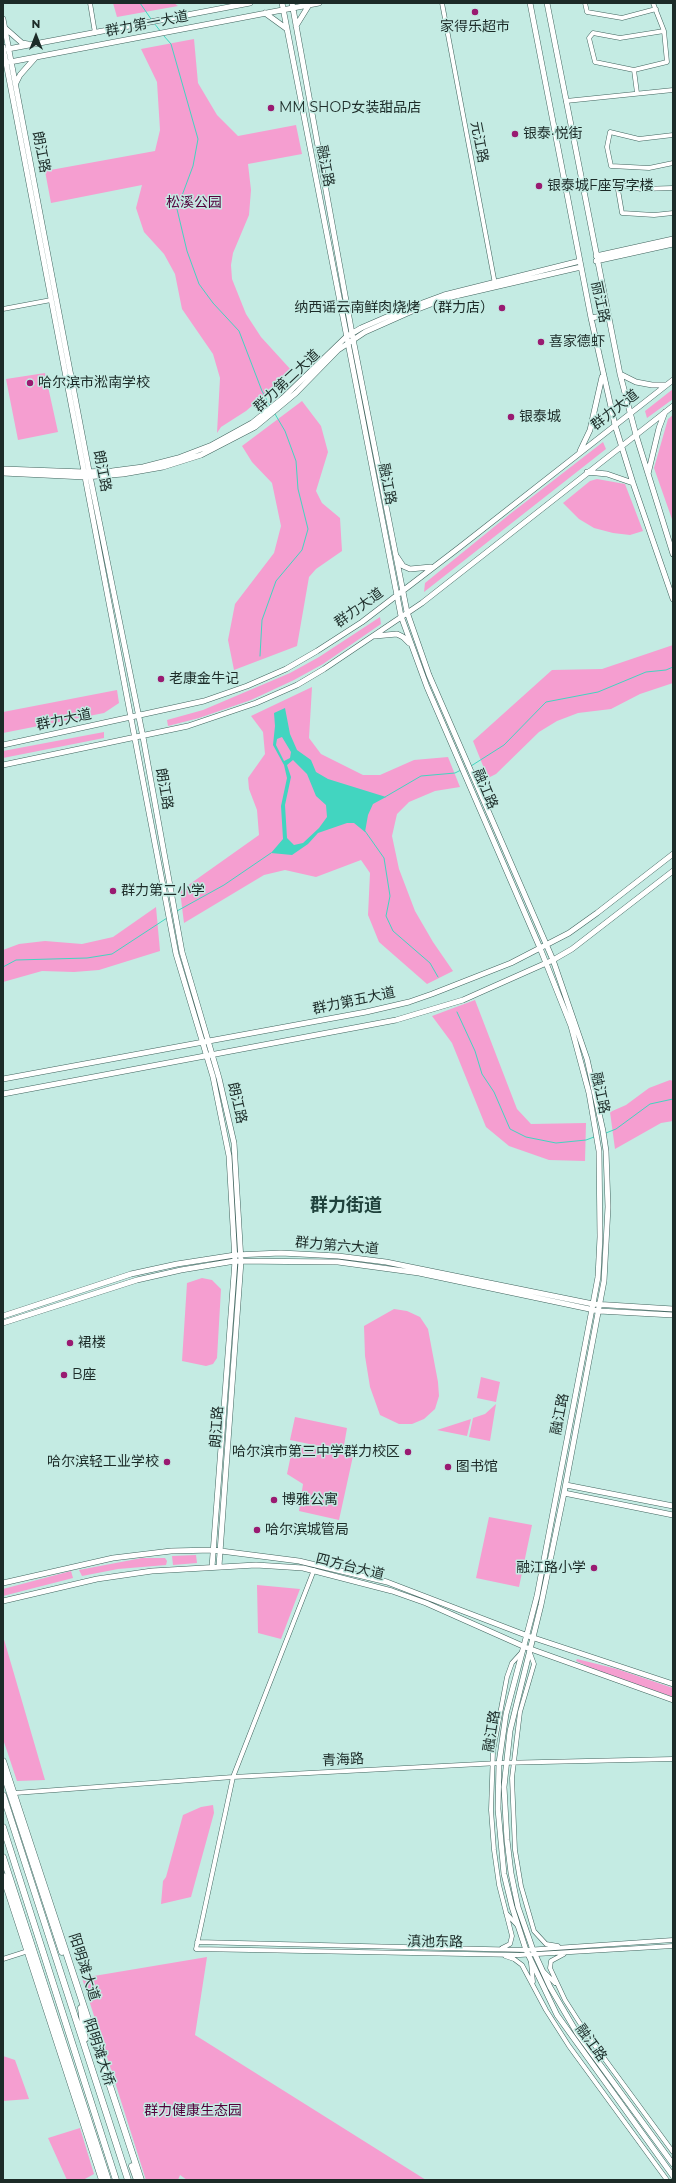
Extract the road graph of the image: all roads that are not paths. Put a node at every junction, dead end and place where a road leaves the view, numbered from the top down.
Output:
1 (90, 3) edge
2 (250, 3) edge
3 (282, 3) edge
4 (320, 3) edge
5 (442, 3) edge
6 (530, 3) edge
7 (547, 3) edge
8 (585, 3) edge
9 (653, 3) edge
10 (292, 5) edge
11 (309, 5) junction
12 (284, 10) junction
13 (656, 10) junction
14 (265, 13) junction
15 (3, 19) edge
16 (296, 26) junction
17 (5, 28) junction
18 (287, 29) junction
19 (664, 31) junction
20 (95, 33) junction
21 (33, 45) junction
22 (5, 49) edge
23 (36, 57) junction
24 (12, 62) junction
25 (5, 63) edge
26 (634, 70) junction
27 (3, 79) edge
28 (13, 85) junction
29 (673, 90) edge
30 (637, 93) junction
31 (566, 101) junction
32 (673, 135) edge
33 (673, 163) edge
34 (673, 188) edge
35 (673, 214) edge
36 (673, 239) edge
37 (673, 244) edge
38 (596, 259) junction
39 (580, 264) junction
40 (495, 284) junction
41 (51, 300) junction
42 (3, 310) edge
43 (607, 315) junction
44 (591, 318) junction
45 (353, 333) junction
46 (346, 337) junction
47 (353, 339) junction
48 (347, 343) junction
49 (603, 372) junction
50 (620, 374) junction
51 (673, 380) edge
52 (667, 385) junction
53 (285, 400) junction
54 (673, 406) edge
55 (665, 412) junction
56 (630, 414) junction
57 (615, 425) junction
58 (636, 435) junction
59 (621, 446) junction
60 (578, 455) junction
61 (3, 469) edge
62 (587, 472) junction
63 (3, 473) edge
64 (87, 474) junction
65 (648, 475) junction
66 (633, 483) junction
67 (395, 553) junction
68 (673, 554) edge
69 (434, 566) junction
70 (403, 590) junction
71 (397, 595) junction
72 (673, 599) edge
73 (407, 612) junction
74 (401, 616) junction
75 (368, 639) junction
76 (413, 649) junction
77 (139, 716) junction
78 (130, 718) junction
79 (143, 737) junction
80 (135, 738) junction
81 (3, 745) edge
82 (3, 765) edge
83 (673, 854) edge
84 (673, 871) edge
85 (547, 944) junction
86 (540, 948) junction
87 (553, 960) junction
88 (546, 963) junction
89 (209, 1041) junction
90 (202, 1042) junction
91 (213, 1054) junction
92 (206, 1055) junction
93 (3, 1079) edge
94 (3, 1094) edge
95 (235, 1255) junction
96 (241, 1255) junction
97 (235, 1261) junction
98 (241, 1261) junction
99 (600, 1304) junction
100 (593, 1306) junction
101 (673, 1309) edge
102 (599, 1311) junction
103 (673, 1315) edge
104 (3, 1316) edge
105 (3, 1323) edge
106 (566, 1485) junction
107 (564, 1493) junction
108 (673, 1506) edge
109 (673, 1515) edge
110 (213, 1550) junction
111 (219, 1550) junction
112 (219, 1566) junction
113 (212, 1567) junction
114 (314, 1570) junction
115 (3, 1583) edge
116 (3, 1601) edge
117 (528, 1636) junction
118 (534, 1638) junction
119 (524, 1649) junction
120 (530, 1651) junction
121 (673, 1684) edge
122 (673, 1700) edge
123 (506, 1718) junction
124 (496, 1727) junction
125 (508, 1741) junction
126 (514, 1757) junction
127 (673, 1759) edge
128 (3, 1761) edge
129 (499, 1763) junction
130 (492, 1764) junction
131 (505, 1764) junction
132 (513, 1764) junction
133 (3, 1771) edge
134 (233, 1777) junction
135 (15, 1793) junction
136 (3, 1795) edge
137 (3, 1827) edge
138 (3, 1857) edge
139 (3, 1876) edge
140 (506, 1913) junction
141 (517, 1925) junction
142 (673, 1940) edge
143 (197, 1942) junction
144 (673, 1946) edge
145 (572, 1947) junction
146 (499, 1949) junction
147 (28, 1951) junction
148 (527, 1952) junction
149 (534, 1952) junction
150 (569, 1953) junction
151 (499, 1954) junction
152 (3, 1959) edge
153 (531, 1962) junction
154 (543, 1971) junction
155 (533, 1985) junction
156 (558, 1986) junction
157 (81, 2008) junction
158 (54, 2015) junction
159 (76, 2055) junction
160 (87, 2055) junction
161 (105, 2145) junction
162 (119, 2152) junction
163 (673, 2152) edge
164 (673, 2164) edge
165 (673, 2176) edge
166 (102, 2180) edge
167 (108, 2180) edge
168 (111, 2180) edge
169 (116, 2180) edge
170 (128, 2180) edge
171 (132, 2180) edge
172 (137, 2180) edge
173 (141, 2180) edge
174 (667, 2180) edge

1 - 20 street
2 - 20 main road, 群力第一大道
3 - 12 main road, 融江路
4 - 11 main road, 群力第一大道
5 - 40 street, 元江路
6 - 39 main road, 丽江路
7 - 31 main road, 丽江路
8 - 13 street
9 - 13 street
10 - 11 main road, 群力第一大道
10 - 12 main road, 群力第一大道
10 - 16 main road, 融江路
11 - 16 main road
12 - 14 main road, 群力第一大道
12 - 18 main road, 融江路
13 - 19 street
14 - 18 main road
14 - 23 main road, 群力第一大道
15 - 17 main road, 朗江路
16 - 45 main road, 融江路
17 - 21 main road
17 - 22 main road, 朗江路
18 - 46 main road, 融江路
19 - 26 street
19 - 26 street
20 - 21 main road, 群力第一大道
21 - 22 main road, 群力第一大道
22 - 24 main road, 朗江路
22 - 25 main road, 朗江路
23 - 24 main road, 群力第一大道
23 - 28 main road
24 - 25 main road, 群力第一大道
24 - 28 main road, 朗江路
25 - 28 main road, 朗江路
26 - 30 street
27 - 28 main road
28 - 41 main road, 朗江路
28 - 64 main road, 朗江路
29 - 30 street
30 - 31 street
31 - 38 main road, 丽江路
32 - 33 street
34 - 35 street
36 - 38 main road
37 - 38 main road
38 - 43 main road, 丽江路
39 - 40 main road, 群力第二大道
39 - 44 main road, 丽江路
40 - 45 main road, 群力第二大道
40 - 47 main road, 群力第二大道
41 - 42 street
41 - 64 main road, 朗江路
43 - 44 main road
43 - 50 main road, 丽江路
44 - 49 main road, 丽江路
45 - 46 main road, 群力第二大道
45 - 47 main road, 融江路
46 - 48 main road, 融江路
46 - 53 main road, 群力第二大道
47 - 48 main road, 群力第二大道
47 - 67 main road, 融江路
48 - 53 main road, 群力第二大道
48 - 71 main road, 融江路
49 - 57 main road, 丽江路
49 - 60 main road
50 - 52 main road
50 - 56 main road, 丽江路
51 - 52 main road, 群力大道
52 - 56 main road, 群力大道
53 - 64 main road, 群力第二大道
54 - 55 main road
55 - 58 main road
55 - 65 main road
56 - 57 main road, 群力大道
56 - 58 main road, 丽江路
57 - 59 main road, 丽江路
57 - 60 main road, 群力大道
58 - 59 main road
58 - 65 main road, 丽江路
59 - 62 main road
59 - 66 main road, 丽江路
60 - 69 main road, 群力大道
61 - 64 main road, 群力第二大道
62 - 66 main road
62 - 73 main road
63 - 64 main road, 群力第二大道
64 - 77 main road, 朗江路
64 - 78 main road, 朗江路
65 - 68 main road, 丽江路
66 - 72 main road, 丽江路
67 - 69 main road
67 - 70 main road, 融江路
69 - 70 main road, 群力大道
70 - 71 main road, 群力大道
70 - 73 main road, 融江路
71 - 74 main road, 融江路
71 - 77 main road, 群力大道
73 - 74 main road
73 - 85 main road, 融江路
74 - 75 main road
74 - 76 main road, 融江路
75 - 76 main road
75 - 79 main road
76 - 86 main road, 融江路
77 - 78 main road, 群力大道
77 - 79 main road, 朗江路
78 - 80 main road, 朗江路
78 - 81 main road, 群力大道
79 - 80 main road
79 - 89 main road, 朗江路
80 - 82 main road
80 - 90 main road, 朗江路
83 - 85 main road, 群力第五大道
84 - 87 main road, 群力第五大道
85 - 86 main road, 群力第五大道
85 - 87 main road, 融江路
86 - 88 main road, 融江路
86 - 89 main road, 群力第五大道
87 - 88 main road, 群力第五大道
87 - 99 main road, 融江路
88 - 91 main road, 群力第五大道
88 - 100 main road, 融江路
89 - 90 main road, 群力第五大道
89 - 91 main road, 朗江路
90 - 92 main road, 朗江路
90 - 93 main road, 群力第五大道
91 - 92 main road, 群力第五大道
91 - 96 main road, 朗江路
92 - 94 main road, 群力第五大道
92 - 95 main road, 朗江路
95 - 96 main road, 群力第六大道
95 - 97 main road, 朗江路
95 - 104 main road, 群力第六大道
96 - 98 main road, 朗江路
96 - 100 main road, 群力第六大道
97 - 98 main road, 群力第六大道
97 - 105 main road, 群力第六大道
97 - 110 main road, 朗江路
98 - 100 main road, 群力第六大道
98 - 111 main road, 朗江路
99 - 100 main road, 群力第六大道
99 - 101 main road, 群力第六大道
99 - 102 main road, 融江路
100 - 102 main road, 群力第六大道
100 - 117 main road, 融江路
102 - 103 main road, 群力第六大道
102 - 106 main road, 融江路
106 - 107 main road, 融江路
106 - 108 main road
107 - 109 main road
107 - 118 main road, 融江路
110 - 111 main road, 四方台大道
110 - 113 main road, 朗江路
110 - 115 main road, 四方台大道
111 - 112 main road, 朗江路
111 - 117 main road, 四方台大道
112 - 113 main road, 四方台大道
112 - 114 main road, 四方台大道
113 - 116 main road, 四方台大道
114 - 119 main road, 四方台大道
114 - 134 street
117 - 118 main road, 四方台大道
117 - 119 main road, 融江路
118 - 120 main road, 融江路
118 - 121 main road, 四方台大道
119 - 120 main road, 四方台大道
119 - 123 main road, 融江路
119 - 124 street
120 - 122 main road, 四方台大道
120 - 125 main road, 融江路
120 - 126 street
123 - 124 street
123 - 129 main road, 融江路
124 - 130 street
125 - 126 street
125 - 131 main road, 融江路
126 - 132 street
127 - 132 street, 青海路
128 - 135 highway, 阳明滩大道
129 - 130 street, 青海路
129 - 131 street, 青海路
129 - 141 main road, 融江路
130 - 134 street, 青海路
130 - 140 street
131 - 132 street, 青海路
131 - 149 main road, 融江路
132 - 145 street
133 - 157 highway
134 - 135 street, 青海路
134 - 143 street
135 - 173 highway, 阳明滩大道
136 - 160 highway, 阳明滩大桥
137 - 159 highway, 阳明滩大桥
138 - 158 highway
139 - 147 highway
140 - 141 street
140 - 146 street
141 - 148 main road, 融江路
142 - 145 street, 滇池东路
143 - 146 street, 滇池东路
143 - 151 street, 滇池东路
144 - 150 street, 滇池东路
145 - 149 street, 滇池东路
146 - 148 street, 滇池东路
147 - 152 street
147 - 166 highway
148 - 149 street, 滇池东路
148 - 151 street, 滇池东路
148 - 153 main road, 融江路
149 - 150 street, 滇池东路
149 - 154 main road, 融江路
150 - 156 street
151 - 155 street
153 - 155 street
153 - 165 main road, 融江路
154 - 156 street
154 - 164 main road, 融江路
155 - 174 street
156 - 163 street
157 - 160 highway
157 - 172 highway
158 - 159 highway
158 - 167 highway
159 - 161 highway, 阳明滩大桥
160 - 162 highway, 阳明滩大桥
161 - 168 highway
161 - 169 highway, 阳明滩大桥
162 - 170 highway, 阳明滩大桥
162 - 171 highway

